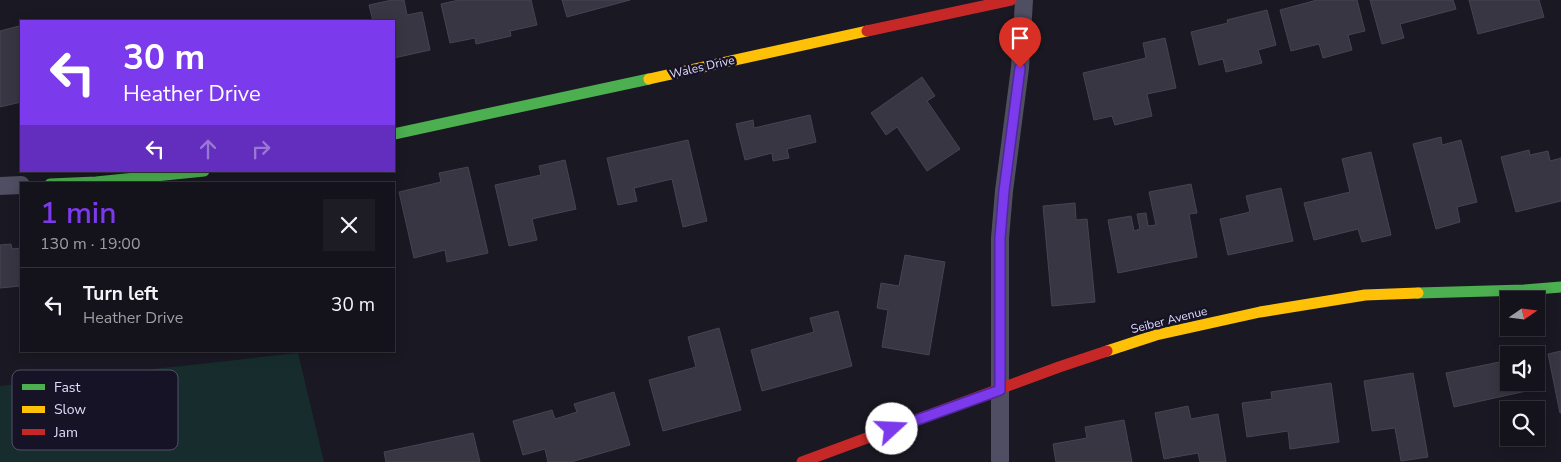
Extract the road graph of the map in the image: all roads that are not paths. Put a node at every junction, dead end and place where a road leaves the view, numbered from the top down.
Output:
1 (1011, 0) edge
2 (1024, 0) edge
3 (395, 134) edge
4 (194, 172) edge
5 (96, 182) edge
6 (20, 185) edge
7 (0, 186) edge
8 (1561, 286) edge
9 (1000, 390) junction
10 (802, 462) edge
11 (1000, 462) edge

1 - 3 street, Wales Drive
2 - 9 street
4 - 5 street
6 - 7 street
8 - 9 street, Seiber Avenue
9 - 10 street, Seiber Avenue
9 - 11 street

